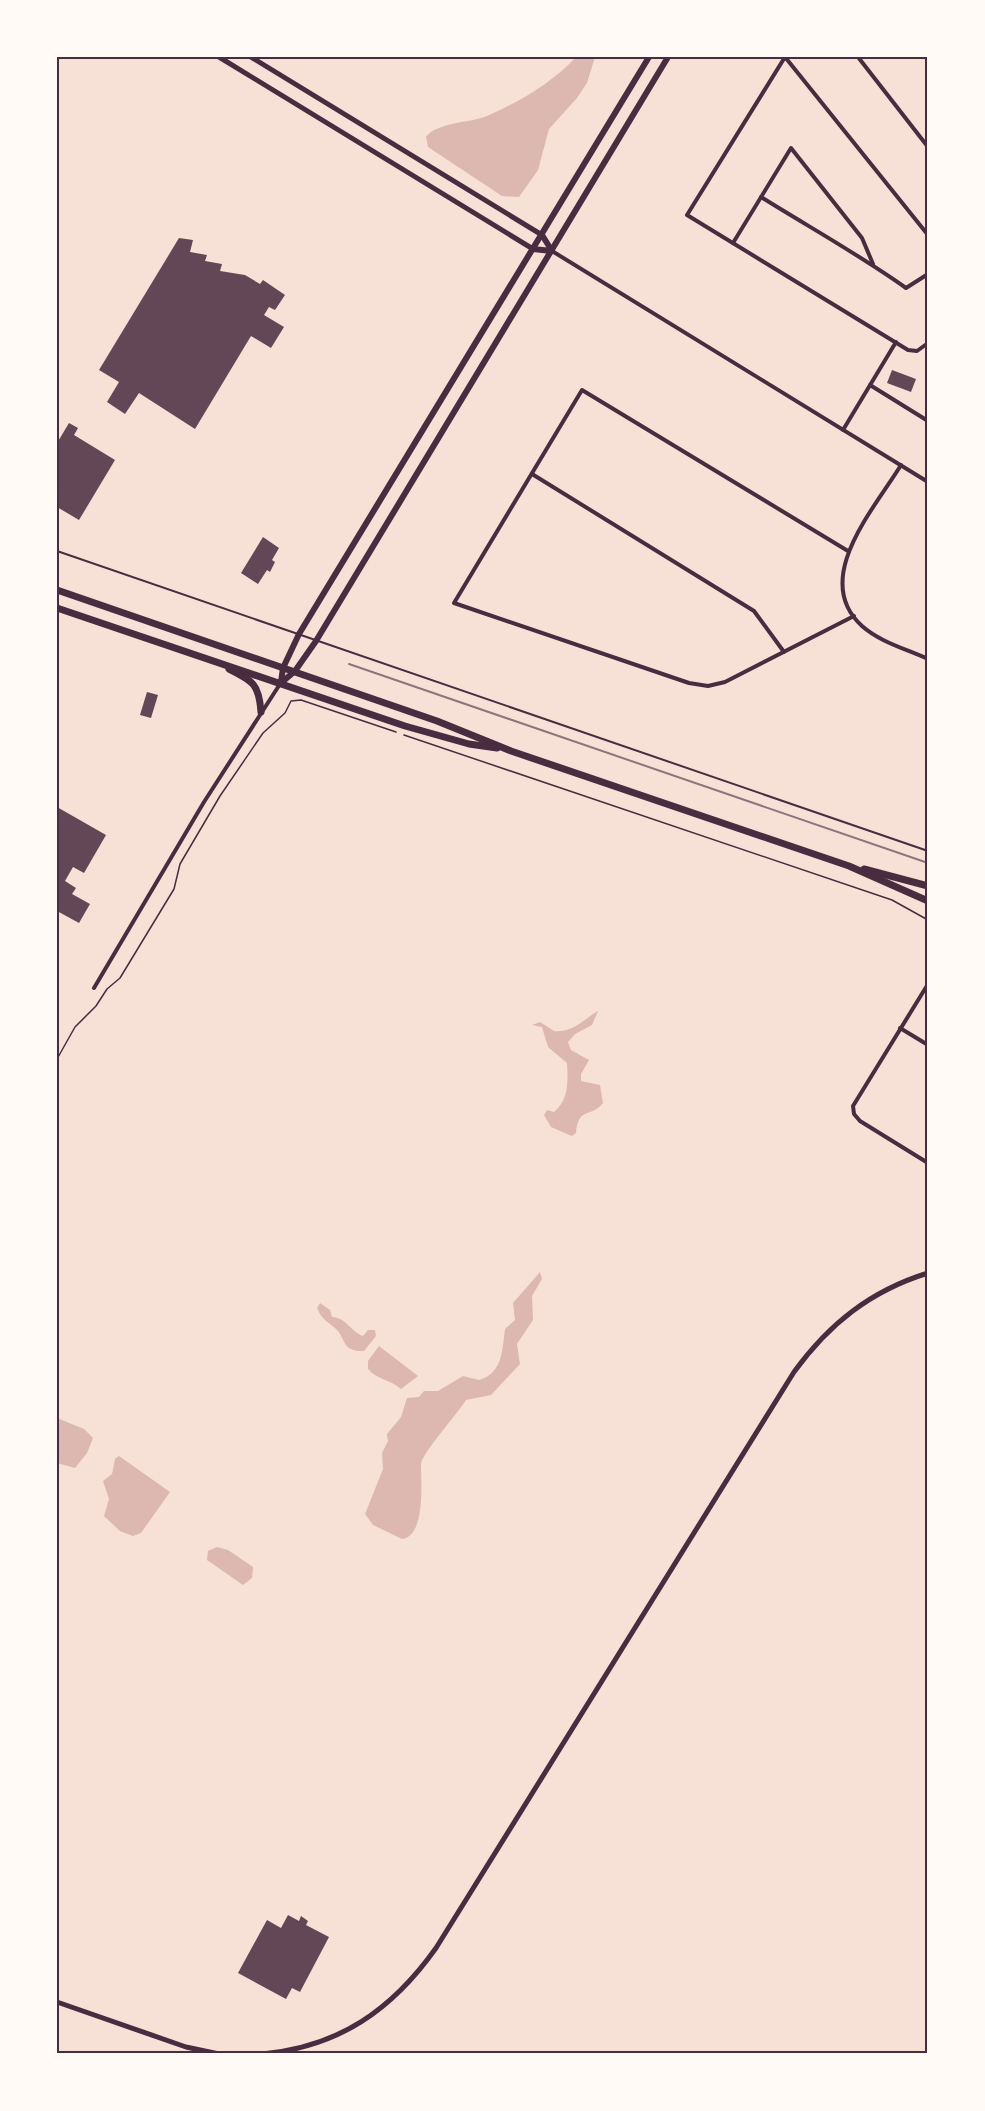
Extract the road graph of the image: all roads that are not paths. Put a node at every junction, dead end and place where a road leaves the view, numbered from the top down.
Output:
1 (219, 57) edge
2 (251, 57) edge
3 (649, 57) edge
4 (668, 57) edge
5 (785, 57) edge
6 (858, 57) edge
7 (928, 147) edge
8 (761, 197) junction
9 (542, 235) junction
10 (928, 235) edge
11 (733, 243) junction
12 (533, 249) junction
13 (552, 251) junction
14 (873, 264) junction
15 (928, 274) edge
16 (896, 342) junction
17 (928, 343) edge
18 (870, 385) junction
19 (927, 418) edge
20 (843, 430) junction
21 (901, 465) junction
22 (532, 474) junction
23 (928, 482) edge
24 (57, 551) edge
25 (848, 551) junction
26 (57, 590) edge
27 (57, 608) edge
28 (854, 616) junction
29 (299, 634) junction
30 (316, 641) junction
31 (784, 652) junction
32 (208, 658) junction
33 (928, 659) edge
34 (283, 668) junction
35 (295, 671) junction
36 (281, 683) junction
37 (261, 712) junction
38 (511, 751) junction
39 (928, 851) edge
40 (849, 866) junction
41 (928, 886) edge
42 (928, 902) edge
43 (928, 984) edge
44 (94, 988) dead end
45 (900, 1028) junction
46 (928, 1045) edge
47 (928, 1163) edge
48 (928, 1273) edge
49 (57, 2002) edge
50 (219, 2054) edge
51 (262, 2054) edge

1 - 12 street
2 - 9 street
3 - 9 main road
4 - 13 main road
5 - 10 street
5 - 11 street
6 - 7 street
8 - 11 street
8 - 14 street
8 - 14 street
9 - 12 main road
9 - 13 main road
11 - 16 street
12 - 13 main road
12 - 29 main road
13 - 20 street
13 - 30 main road
14 - 15 street
16 - 17 street
16 - 18 street
18 - 19 street
18 - 20 street
20 - 21 street
21 - 23 street
21 - 25 street
22 - 25 street
22 - 31 street
22 - 31 street
24 - 29 lane
25 - 28 street
26 - 34 main road
27 - 32 main road
28 - 31 street
28 - 33 street
29 - 30 lane
29 - 34 main road
30 - 35 main road
30 - 39 lane
32 - 36 main road
32 - 37 main road
34 - 35 main road
34 - 36 main road
35 - 36 main road
35 - 38 main road
36 - 37 street
36 - 38 main road
37 - 44 street
38 - 40 main road
40 - 41 main road
40 - 42 main road
43 - 45 street
45 - 46 street
45 - 47 street
48 - 51 street
49 - 50 street

